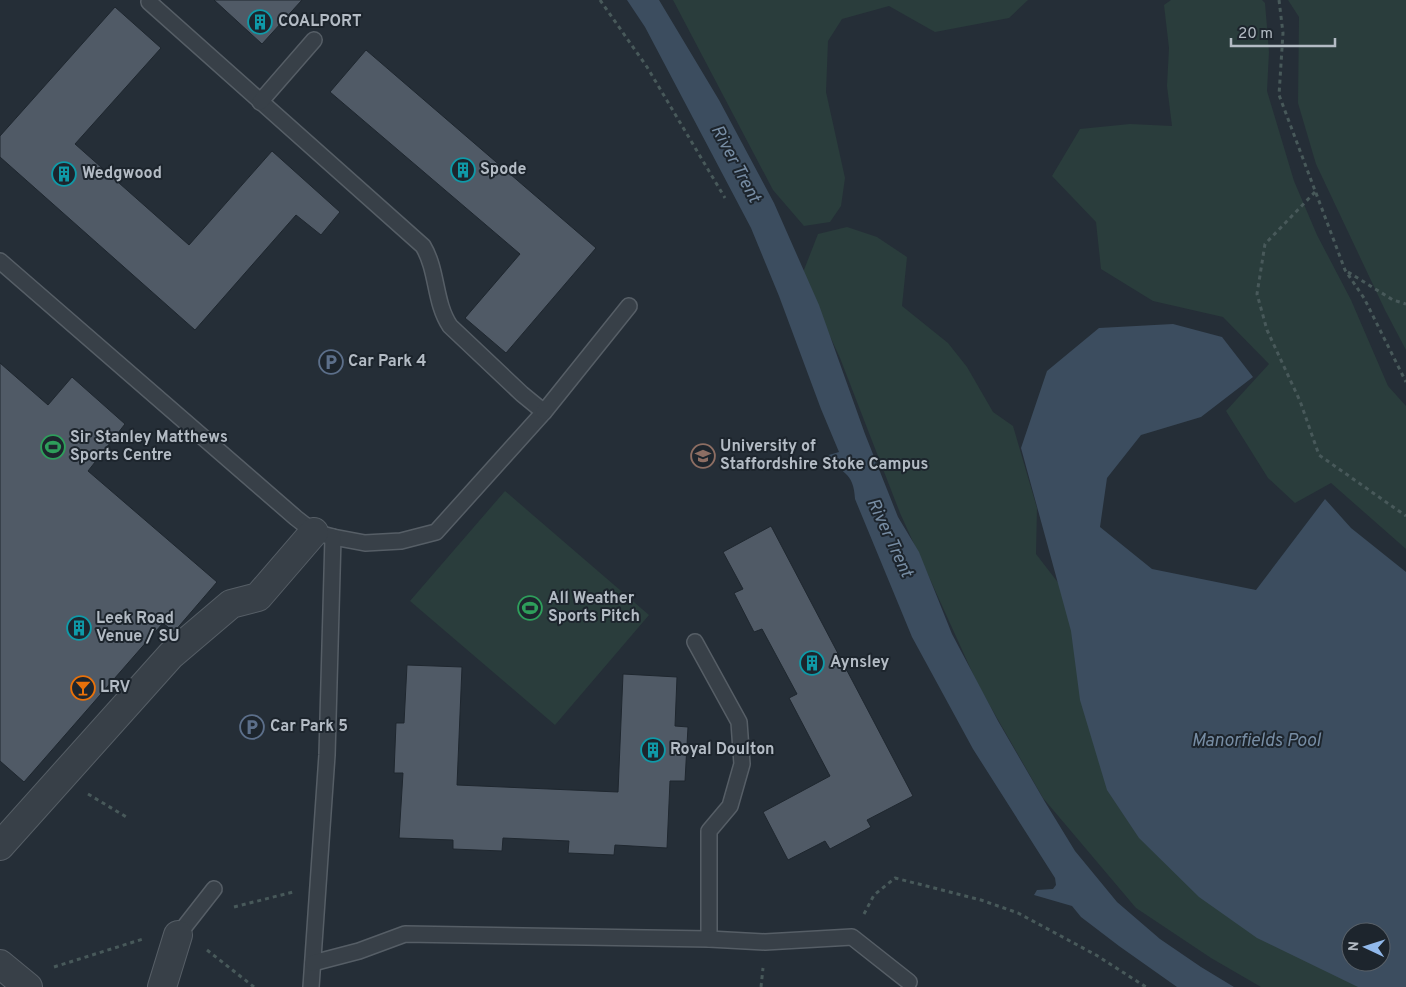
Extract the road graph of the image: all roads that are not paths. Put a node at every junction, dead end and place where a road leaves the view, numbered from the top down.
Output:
1 (149, 2) dead end
2 (314, 40) dead end
3 (260, 102) junction
4 (0, 261) edge
5 (629, 306) dead end
6 (544, 412) junction
7 (323, 534) junction
8 (694, 642) dead end
9 (0, 846) edge
10 (214, 889) dead end
11 (183, 927) joint
12 (709, 938) junction
13 (313, 963) junction
14 (909, 982) dead end
15 (162, 987) edge
16 (311, 987) edge

1 - 3 lane
2 - 3 lane
3 - 6 lane
4 - 7 lane
5 - 6 lane
6 - 7 lane
7 - 9 street
7 - 13 lane
8 - 12 lane
10 - 11 lane
11 - 15 street
12 - 13 lane
12 - 14 lane
13 - 16 lane

